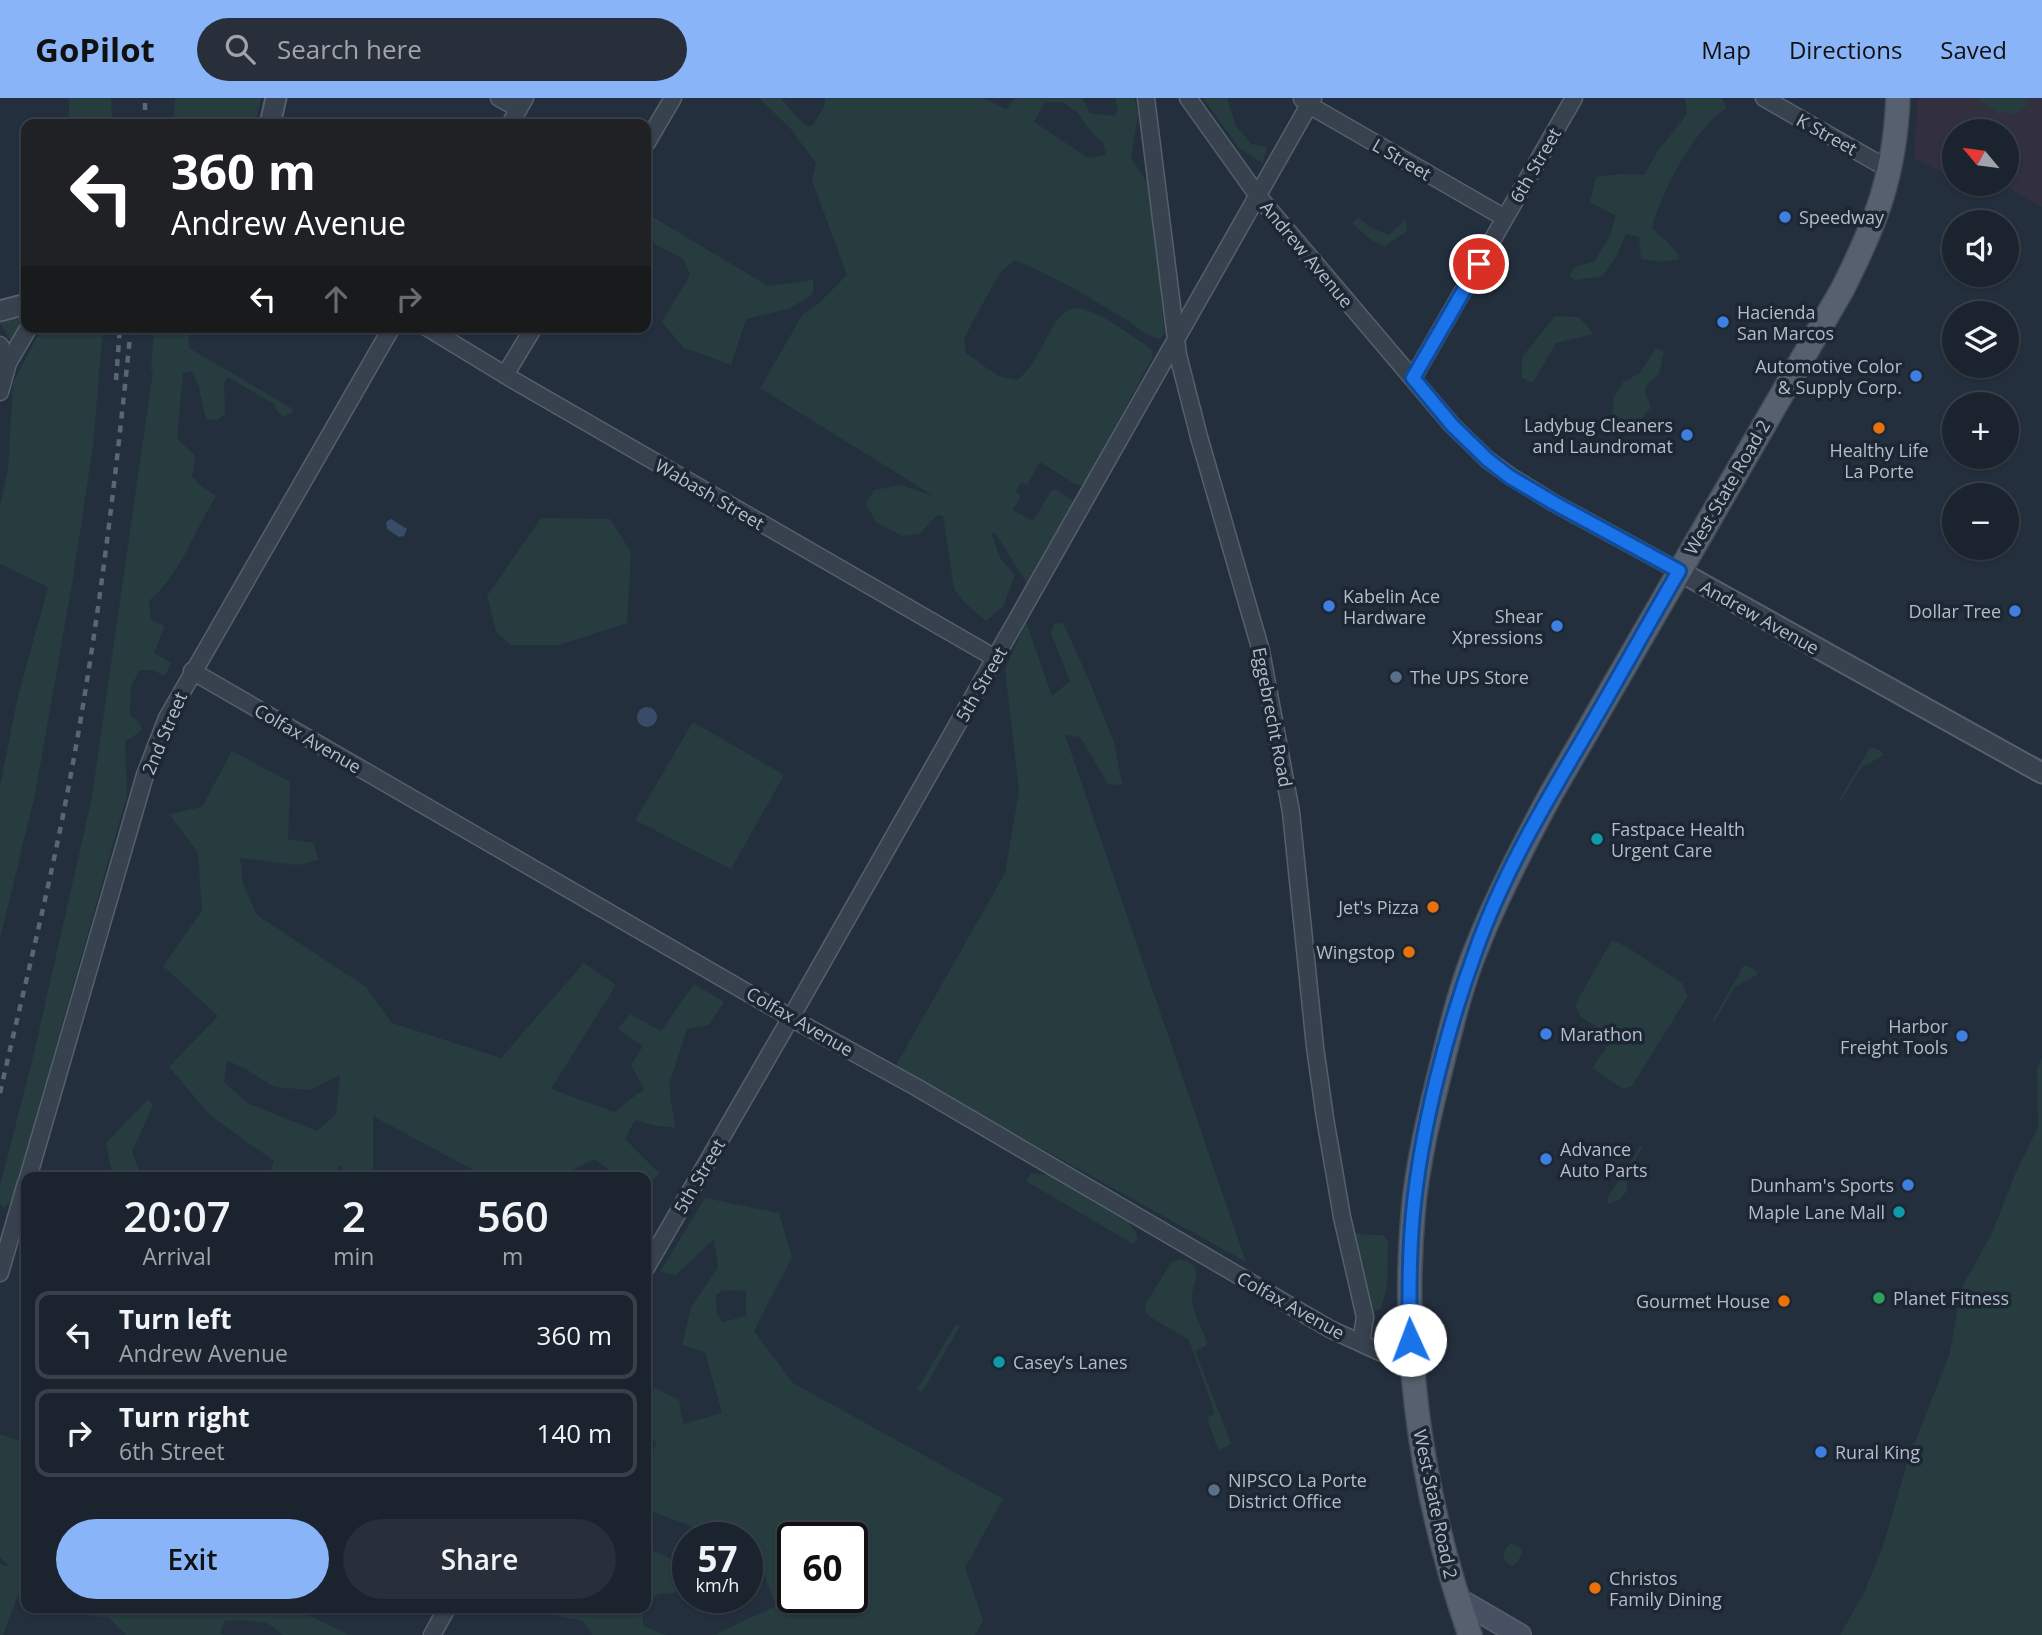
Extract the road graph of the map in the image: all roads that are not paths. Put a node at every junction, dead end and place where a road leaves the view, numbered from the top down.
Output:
1 (276, 98) edge
2 (499, 98) edge
3 (673, 98) edge
4 (1146, 98) edge
5 (1188, 98) edge
6 (1574, 98) edge
7 (1764, 98) edge
8 (1898, 98) edge
9 (1307, 100) edge
10 (522, 104) edge
11 (271, 119) edge
12 (651, 135) edge
13 (1890, 170) junction
14 (1258, 196) junction
15 (1505, 218) junction
16 (21, 305) edge
17 (0, 311) edge
18 (26, 333) edge
19 (389, 333) edge
20 (436, 333) edge
21 (530, 333) edge
22 (1176, 336) junction
23 (0, 345) edge
24 (8, 363) junction
25 (505, 375) junction
26 (1413, 378) junction
27 (0, 391) edge
28 (1679, 571) junction
29 (995, 658) junction
30 (192, 671) junction
31 (2042, 773) edge
32 (791, 1017) junction
33 (29, 1172) edge
34 (21, 1201) edge
35 (651, 1259) edge
36 (0, 1273) edge
37 (1361, 1343) junction
38 (1411, 1363) junction
39 (1458, 1599) junction
40 (444, 1613) edge
41 (432, 1635) edge
42 (1470, 1635) edge
43 (1520, 1635) edge

1 - 11 street
2 - 10 street
3 - 12 street
4 - 22 street, Eggebrecht Road
5 - 14 street, Andrew Avenue
6 - 15 street, 6th Street
7 - 13 street, K Street
8 - 13 main road, West State Road 2
9 - 14 street, 5th Street
9 - 15 street, L Street
13 - 28 main road, West State Road 2
14 - 22 street, 5th Street
14 - 26 street, Andrew Avenue
15 - 26 street, 6th Street
16 - 17 street
18 - 24 street
19 - 30 street, 2nd Street
20 - 25 street, Wabash Street
21 - 25 street
22 - 29 street, 5th Street
22 - 37 street, Eggebrecht Road
23 - 24 street
24 - 27 street
25 - 29 street, Wabash Street
26 - 28 street, Andrew Avenue
28 - 31 street, Andrew Avenue
28 - 38 main road, West State Road 2
29 - 32 street, 5th Street
30 - 32 street, Colfax Avenue
30 - 33 street, 2nd Street
32 - 35 street, 5th Street
32 - 37 street, Colfax Avenue
34 - 36 street, 2nd Street
37 - 38 street, Colfax Avenue
38 - 39 main road, West State Road 2
39 - 42 main road, West State Road 2
39 - 43 main road
40 - 41 street

